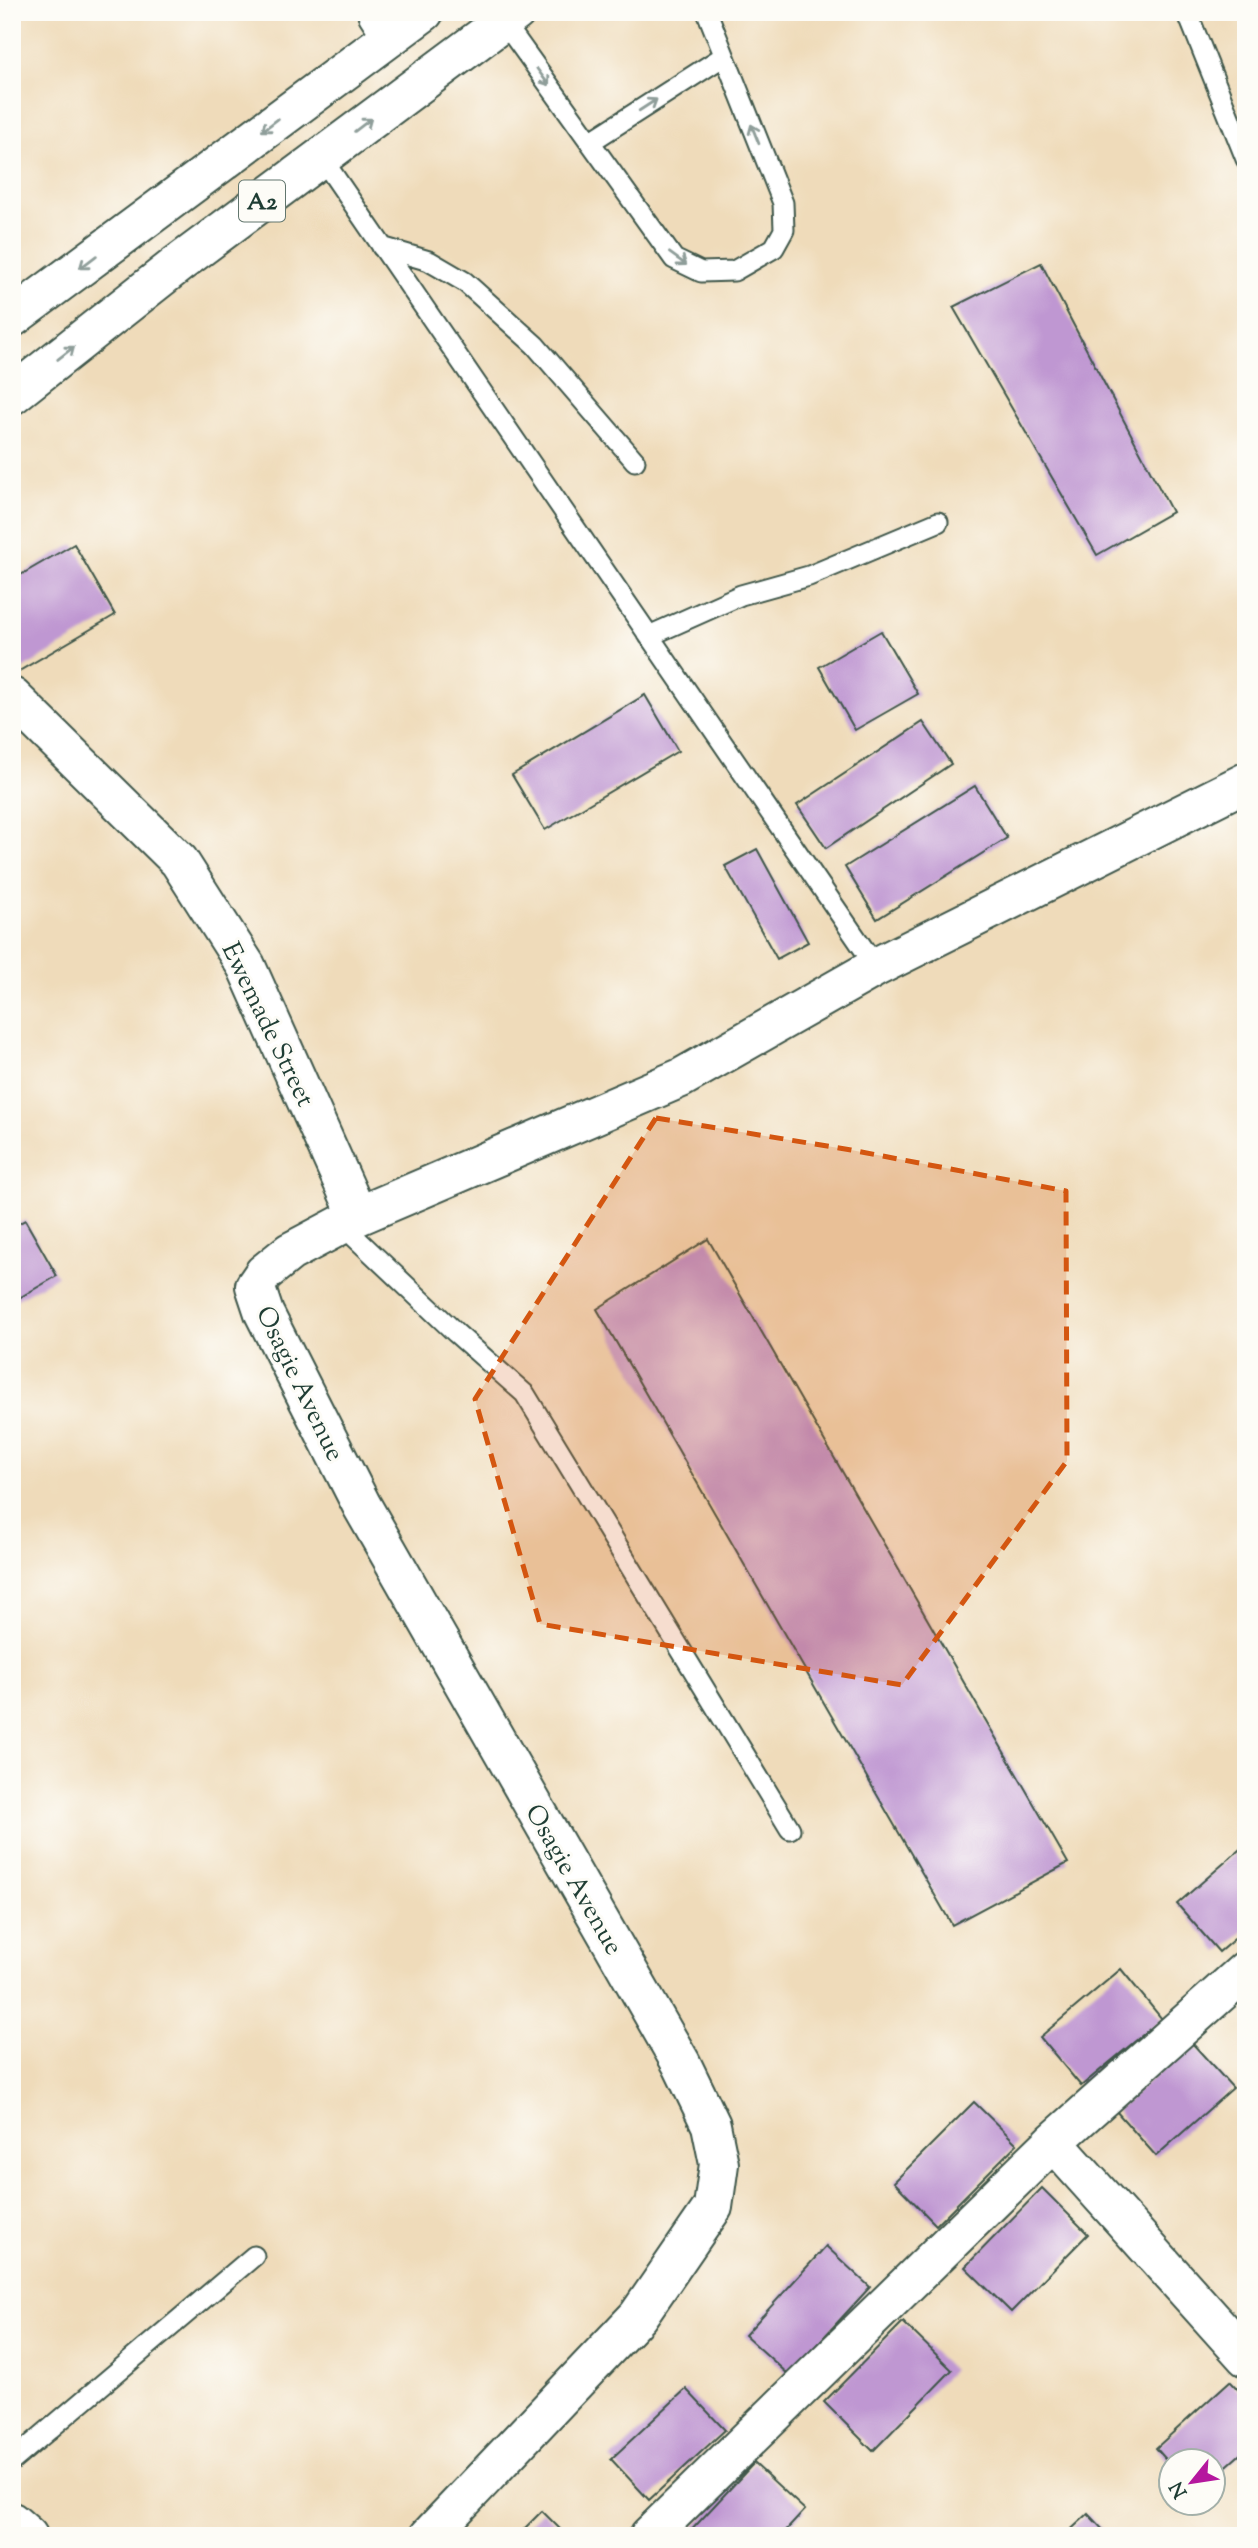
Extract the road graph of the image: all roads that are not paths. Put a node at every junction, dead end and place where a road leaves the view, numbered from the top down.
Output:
1 (424, 12) edge
2 (706, 12) edge
3 (1187, 12) edge
4 (509, 17) edge
5 (384, 23) edge
6 (724, 56) junction
7 (590, 142) junction
8 (321, 157) junction
9 (1246, 159) edge
10 (382, 247) junction
11 (12, 318) edge
12 (12, 395) edge
13 (635, 461) dead end
14 (938, 522) dead end
15 (649, 636) junction
16 (12, 697) edge
17 (1246, 782) edge
18 (876, 967) junction
19 (350, 1220) junction
20 (790, 1829) dead end
21 (1246, 1970) edge
22 (1053, 2143) junction
23 (254, 2256) dead end
24 (1246, 2357) edge
25 (12, 2462) edge
26 (12, 2522) edge
27 (28, 2536) edge
28 (429, 2536) edge
29 (649, 2536) edge

1 - 5 main road, A2
2 - 6 lane
3 - 9 lane
4 -> 7 lane
8 -> 4 main road, A2
5 -> 11 main road, A2
7 -> 6 lane
7 -> 6 lane
8 - 10 lane
12 -> 8 main road, A2
10 - 13 lane
10 - 15 lane
14 - 15 lane
15 - 18 lane
16 - 19 main road, Ewemade Street
17 - 18 main road
18 - 19 main road
19 - 20 lane
19 - 28 main road, Osagie Avenue
21 - 22 main road
22 - 24 main road
22 - 29 main road
23 - 25 lane
26 - 27 main road

